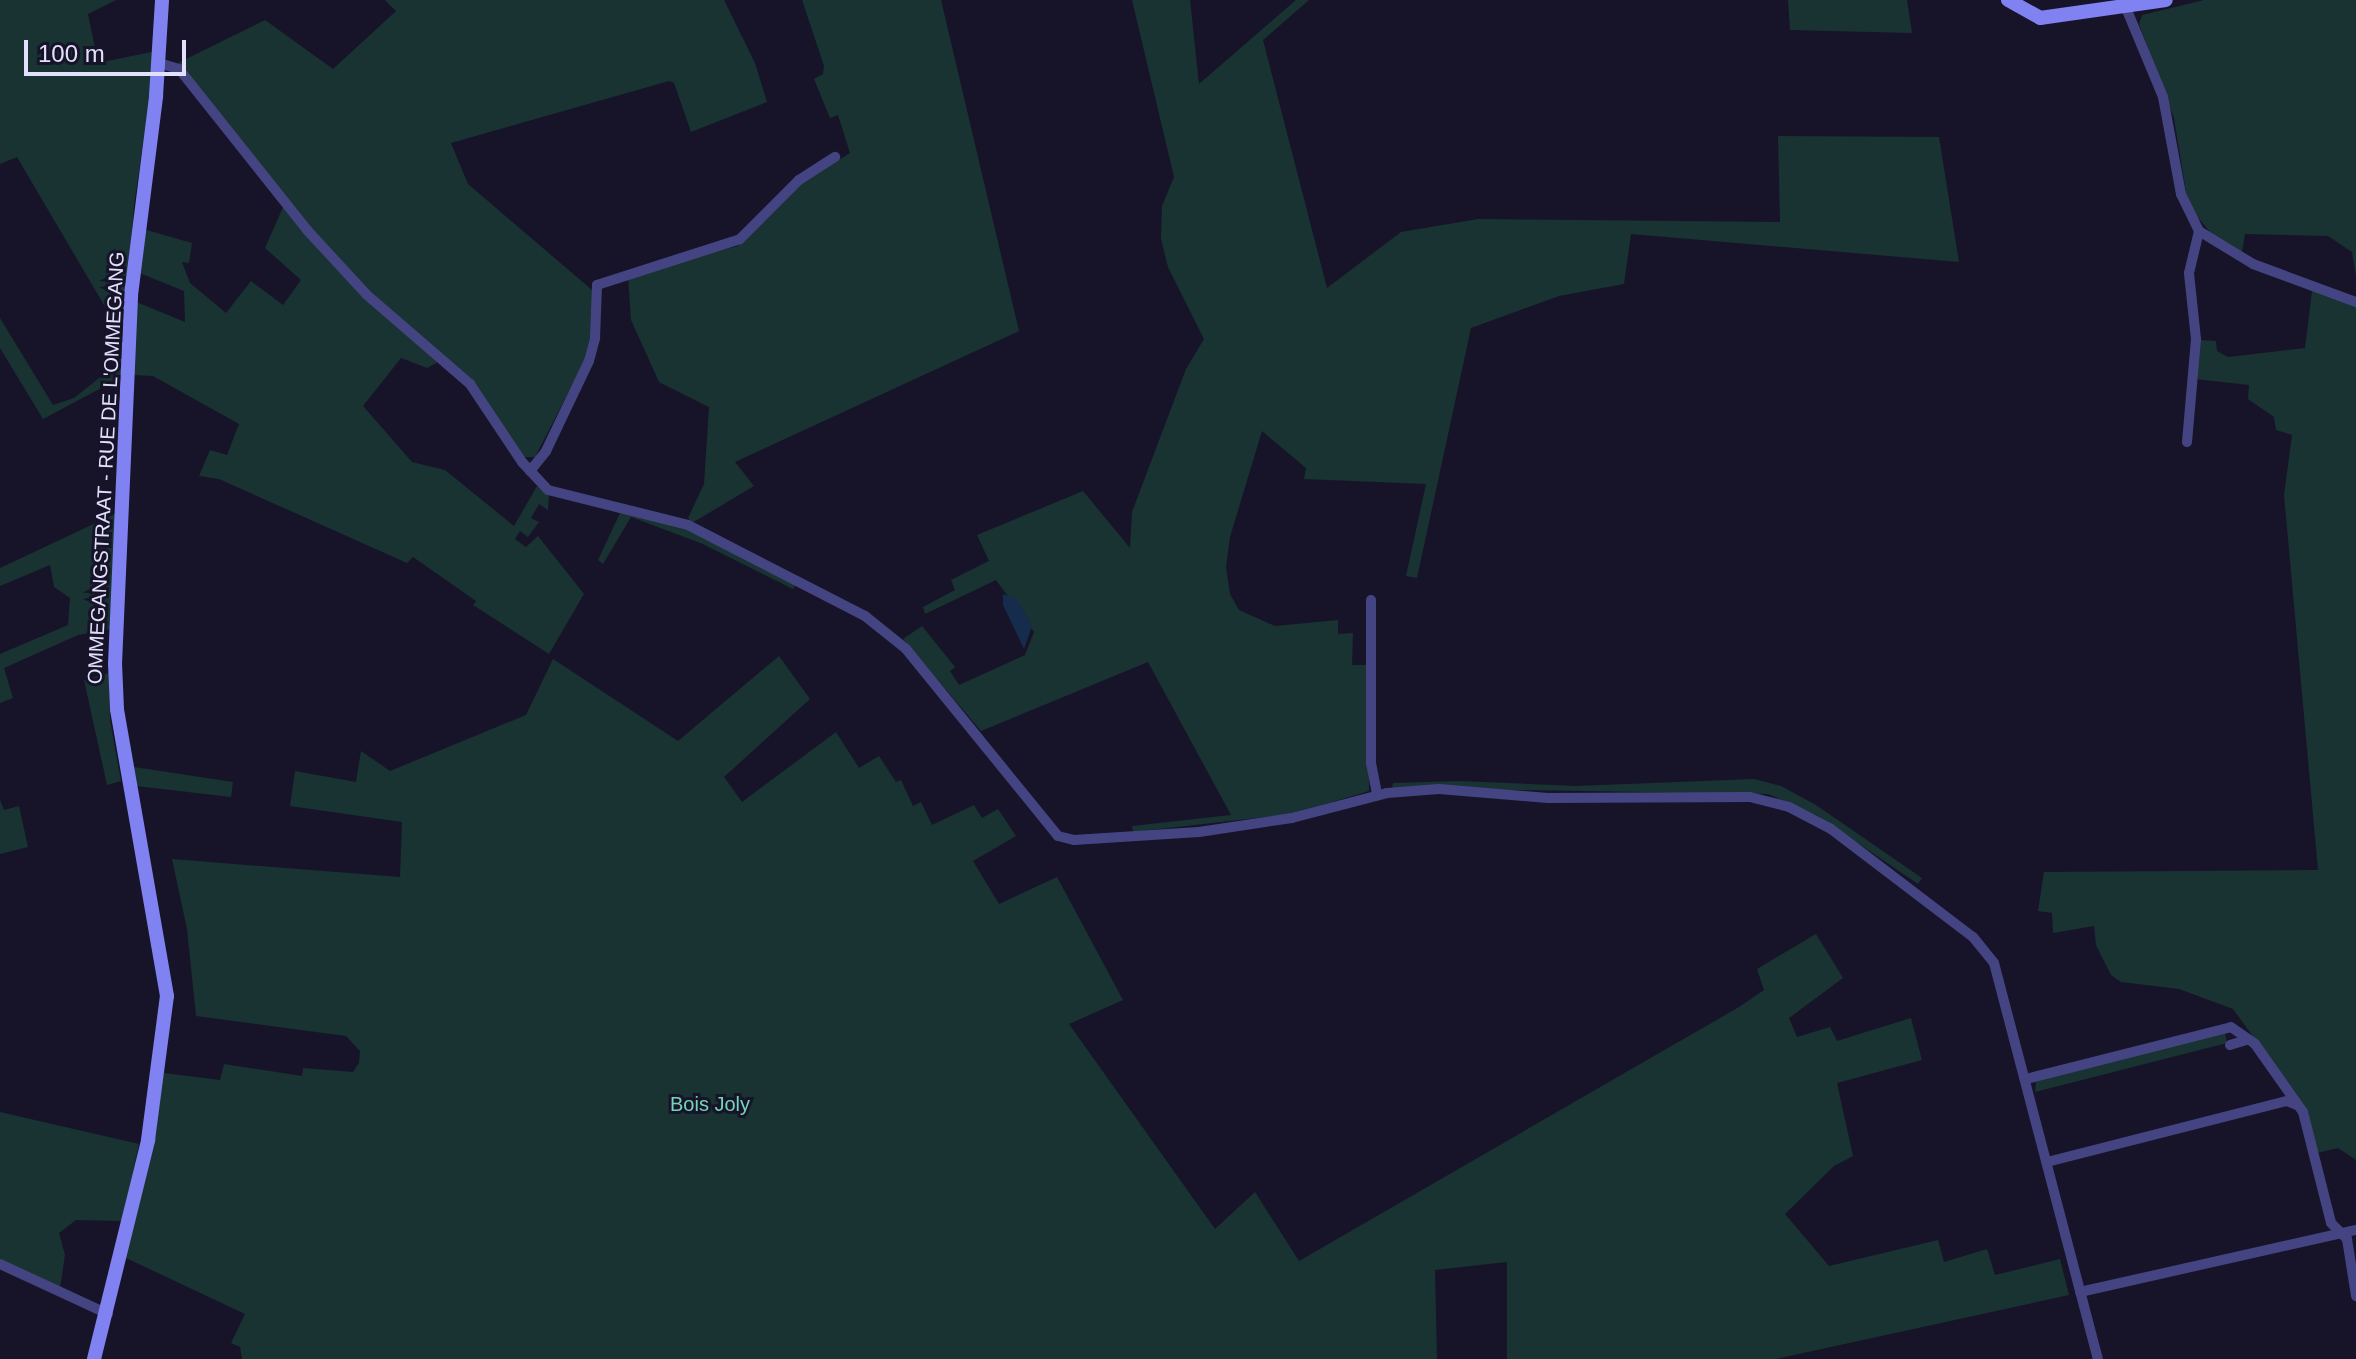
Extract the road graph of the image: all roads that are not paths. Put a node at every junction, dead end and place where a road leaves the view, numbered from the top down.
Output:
1 (162, 0) edge
2 (2008, 0) edge
3 (2166, 0) edge
4 (2126, 8) junction
5 (159, 63) junction
6 (835, 157) dead end
7 (2199, 231) junction
8 (2356, 302) edge
9 (2187, 442) dead end
10 (530, 471) junction
11 (1371, 600) dead end
12 (1377, 795) junction
13 (2246, 1040) junction
14 (2230, 1045) dead end
15 (2026, 1079) junction
16 (2297, 1105) junction
17 (2047, 1162) junction
18 (2356, 1230) edge
19 (2343, 1232) junction
20 (0, 1264) edge
21 (2080, 1292) junction
22 (2356, 1296) edge
23 (108, 1314) junction
24 (94, 1359) edge
25 (2098, 1359) edge

1 - 5 main road, OMMEGANGSTRAAT - RUE DE L'OMMEGANG
2 - 4 main road
3 - 4 main road
4 - 7 street
5 - 10 street
5 - 23 main road, OMMEGANGSTRAAT - RUE DE L'OMMEGANG
6 - 10 street
7 - 8 street
7 - 9 street
10 - 12 street
11 - 12 street
12 - 15 street
13 - 14 street
13 - 15 street
13 - 16 street
15 - 17 street
16 - 17 street
16 - 19 street
17 - 21 street
18 - 19 street
19 - 21 street
19 - 22 street
20 - 23 street
21 - 25 street
23 - 24 main road, OMMEGANGSTRAAT - RUE DE L'OMMEGANG

